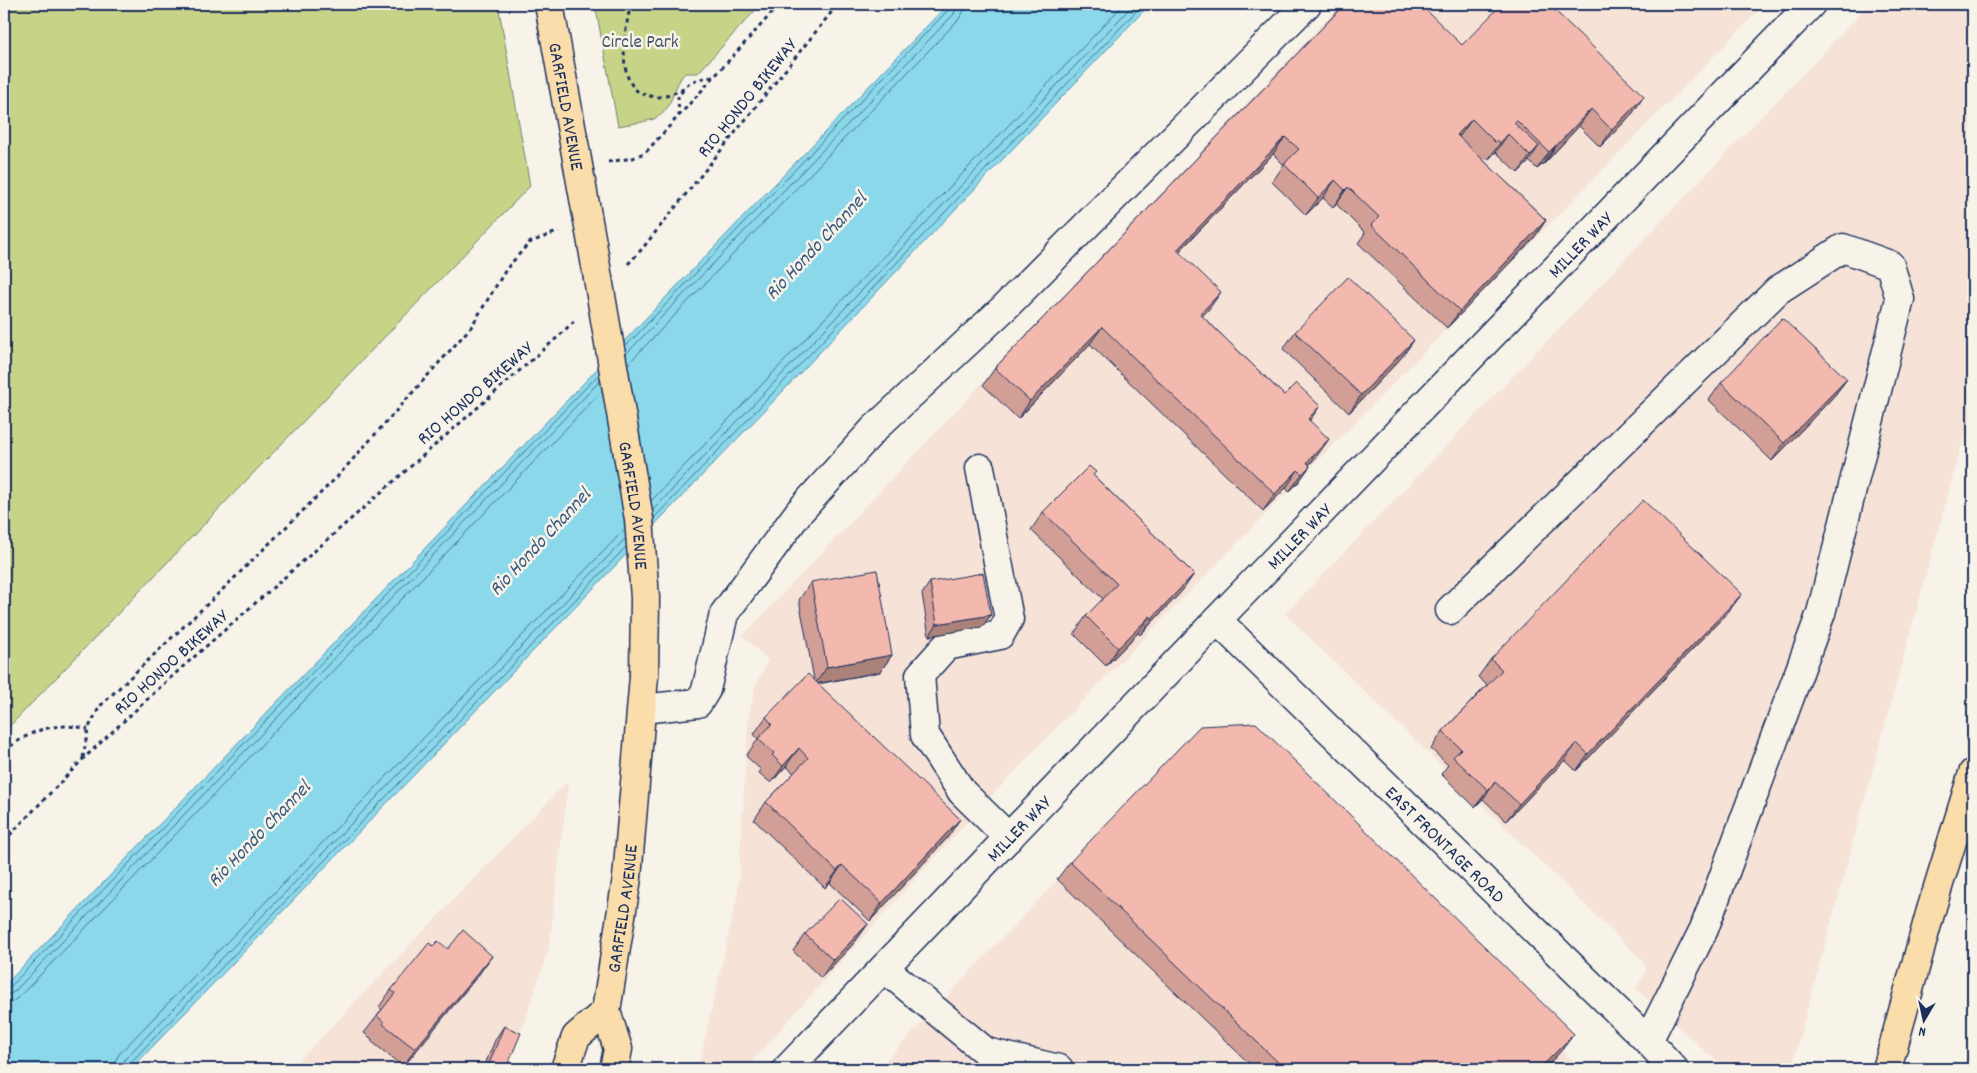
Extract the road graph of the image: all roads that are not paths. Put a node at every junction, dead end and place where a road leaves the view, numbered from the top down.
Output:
1 (549, 4) edge
2 (1308, 4) edge
3 (1811, 4) edge
4 (980, 468) dead end
5 (1450, 610) dead end
6 (1217, 620) junction
7 (642, 709) junction
8 (1973, 773) edge
9 (1009, 838) junction
10 (884, 968) junction
11 (606, 1011) junction
12 (1648, 1041) junction
13 (565, 1069) edge
14 (614, 1069) edge
15 (787, 1069) edge
16 (1059, 1069) edge
17 (1674, 1069) edge
18 (1887, 1069) edge

1 - 7 main road, GARFIELD AVENUE, bridge
2 - 7 street
3 - 6 street, MILLER WAY
4 - 9 street
5 - 12 street
6 - 9 street, MILLER WAY
6 - 12 street, EAST FRONTAGE ROAD
7 - 11 main road, GARFIELD AVENUE
8 - 18 main road
9 - 10 street, MILLER WAY
10 - 15 street, MILLER WAY
10 - 16 street
11 - 13 main road
11 - 14 main road, GARFIELD AVENUE
12 - 17 street, EAST FRONTAGE ROAD

